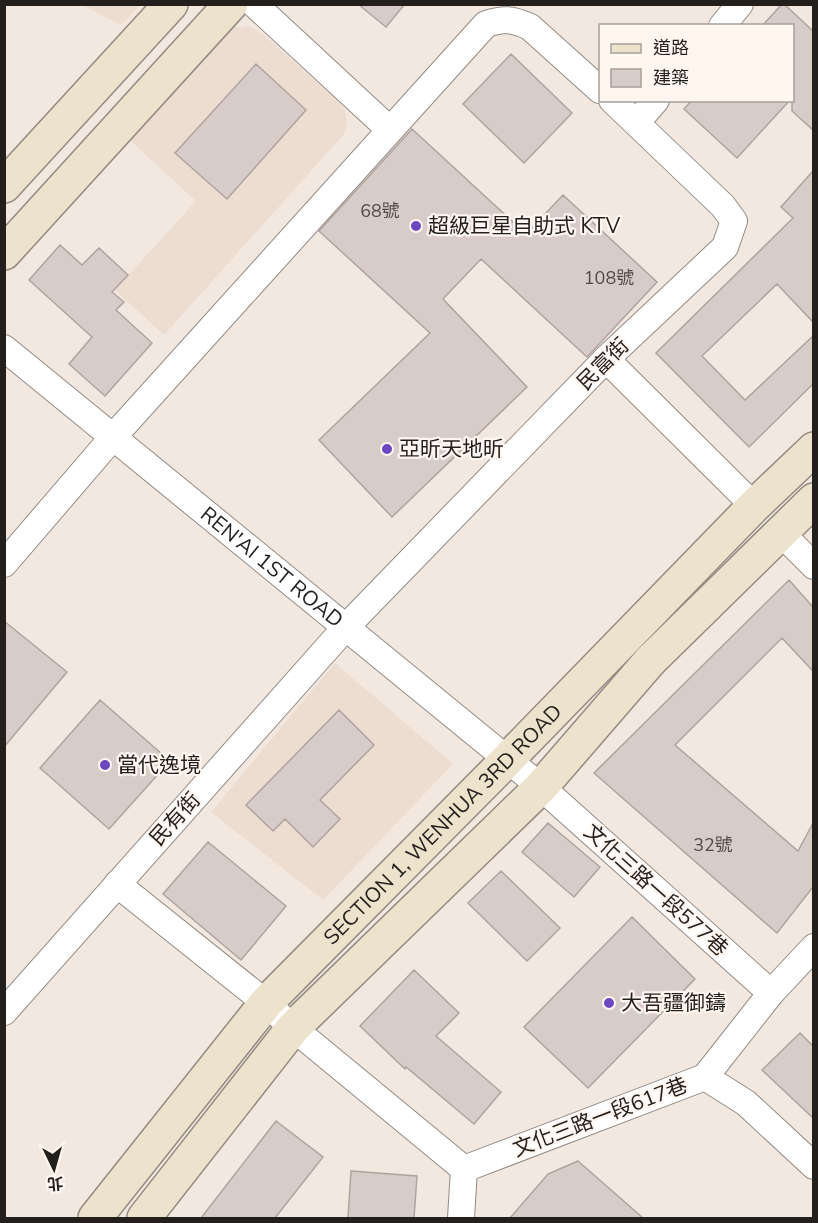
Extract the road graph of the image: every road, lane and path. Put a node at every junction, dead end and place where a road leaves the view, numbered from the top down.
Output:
1 (171, 4) edge
2 (231, 4) edge
3 (254, 4) edge
4 (740, 4) edge
5 (724, 24) edge
6 (599, 89) edge
7 (614, 102) edge
8 (654, 102) edge
9 (637, 122) junction
10 (390, 130) junction
11 (4, 186) edge
12 (4, 253) edge
13 (4, 348) edge
14 (606, 359) junction
15 (114, 437) junction
16 (813, 449) edge
17 (813, 500) edge
18 (754, 506) junction
19 (781, 533) junction
20 (4, 564) edge
21 (813, 566) edge
22 (346, 627) junction
23 (507, 760) junction
24 (541, 787) junction
25 (117, 884) junction
26 (813, 947) edge
27 (771, 993) junction
28 (266, 1003) junction
29 (4, 1012) edge
30 (293, 1028) junction
31 (705, 1077) junction
32 (813, 1166) edge
33 (464, 1169) junction
34 (95, 1218) edge
35 (144, 1218) edge
36 (461, 1218) edge

1 - 11 street
2 - 12 street
3 - 10 street
4 - 5 street
6 - 10 street
7 - 9 street, 民富街
8 - 9 street
9 - 14 street, 民富街
10 - 15 street
13 - 15 street, REN'AI 1ST ROAD
14 - 18 street
14 - 22 street, 民富街
15 - 20 street
15 - 22 street, REN'AI 1ST ROAD
16 - 18 street, SECTION 1, WENHUA 3RD ROAD
17 - 19 street, SECTION 1, WENHUA 3RD ROAD
18 - 23 street, SECTION 1, WENHUA 3RD ROAD
19 - 21 street
19 - 24 street, SECTION 1, WENHUA 3RD ROAD
22 - 23 street, REN'AI 1ST ROAD
22 - 25 street, 民有街
23 - 24 street, REN'AI 1ST ROAD
23 - 28 street, SECTION 1, WENHUA 3RD ROAD
24 - 27 street, 文化三路一段577巷
24 - 30 street, SECTION 1, WENHUA 3RD ROAD
25 - 28 street
25 - 29 street, 民有街
26 - 27 street
27 - 31 street
28 - 30 street
28 - 34 street, SECTION 1, WENHUA 3RD ROAD
30 - 33 street
30 - 35 street, SECTION 1, WENHUA 3RD ROAD
31 - 32 street, 文化三路一段617巷
31 - 33 street, 文化三路一段617巷
33 - 36 street

